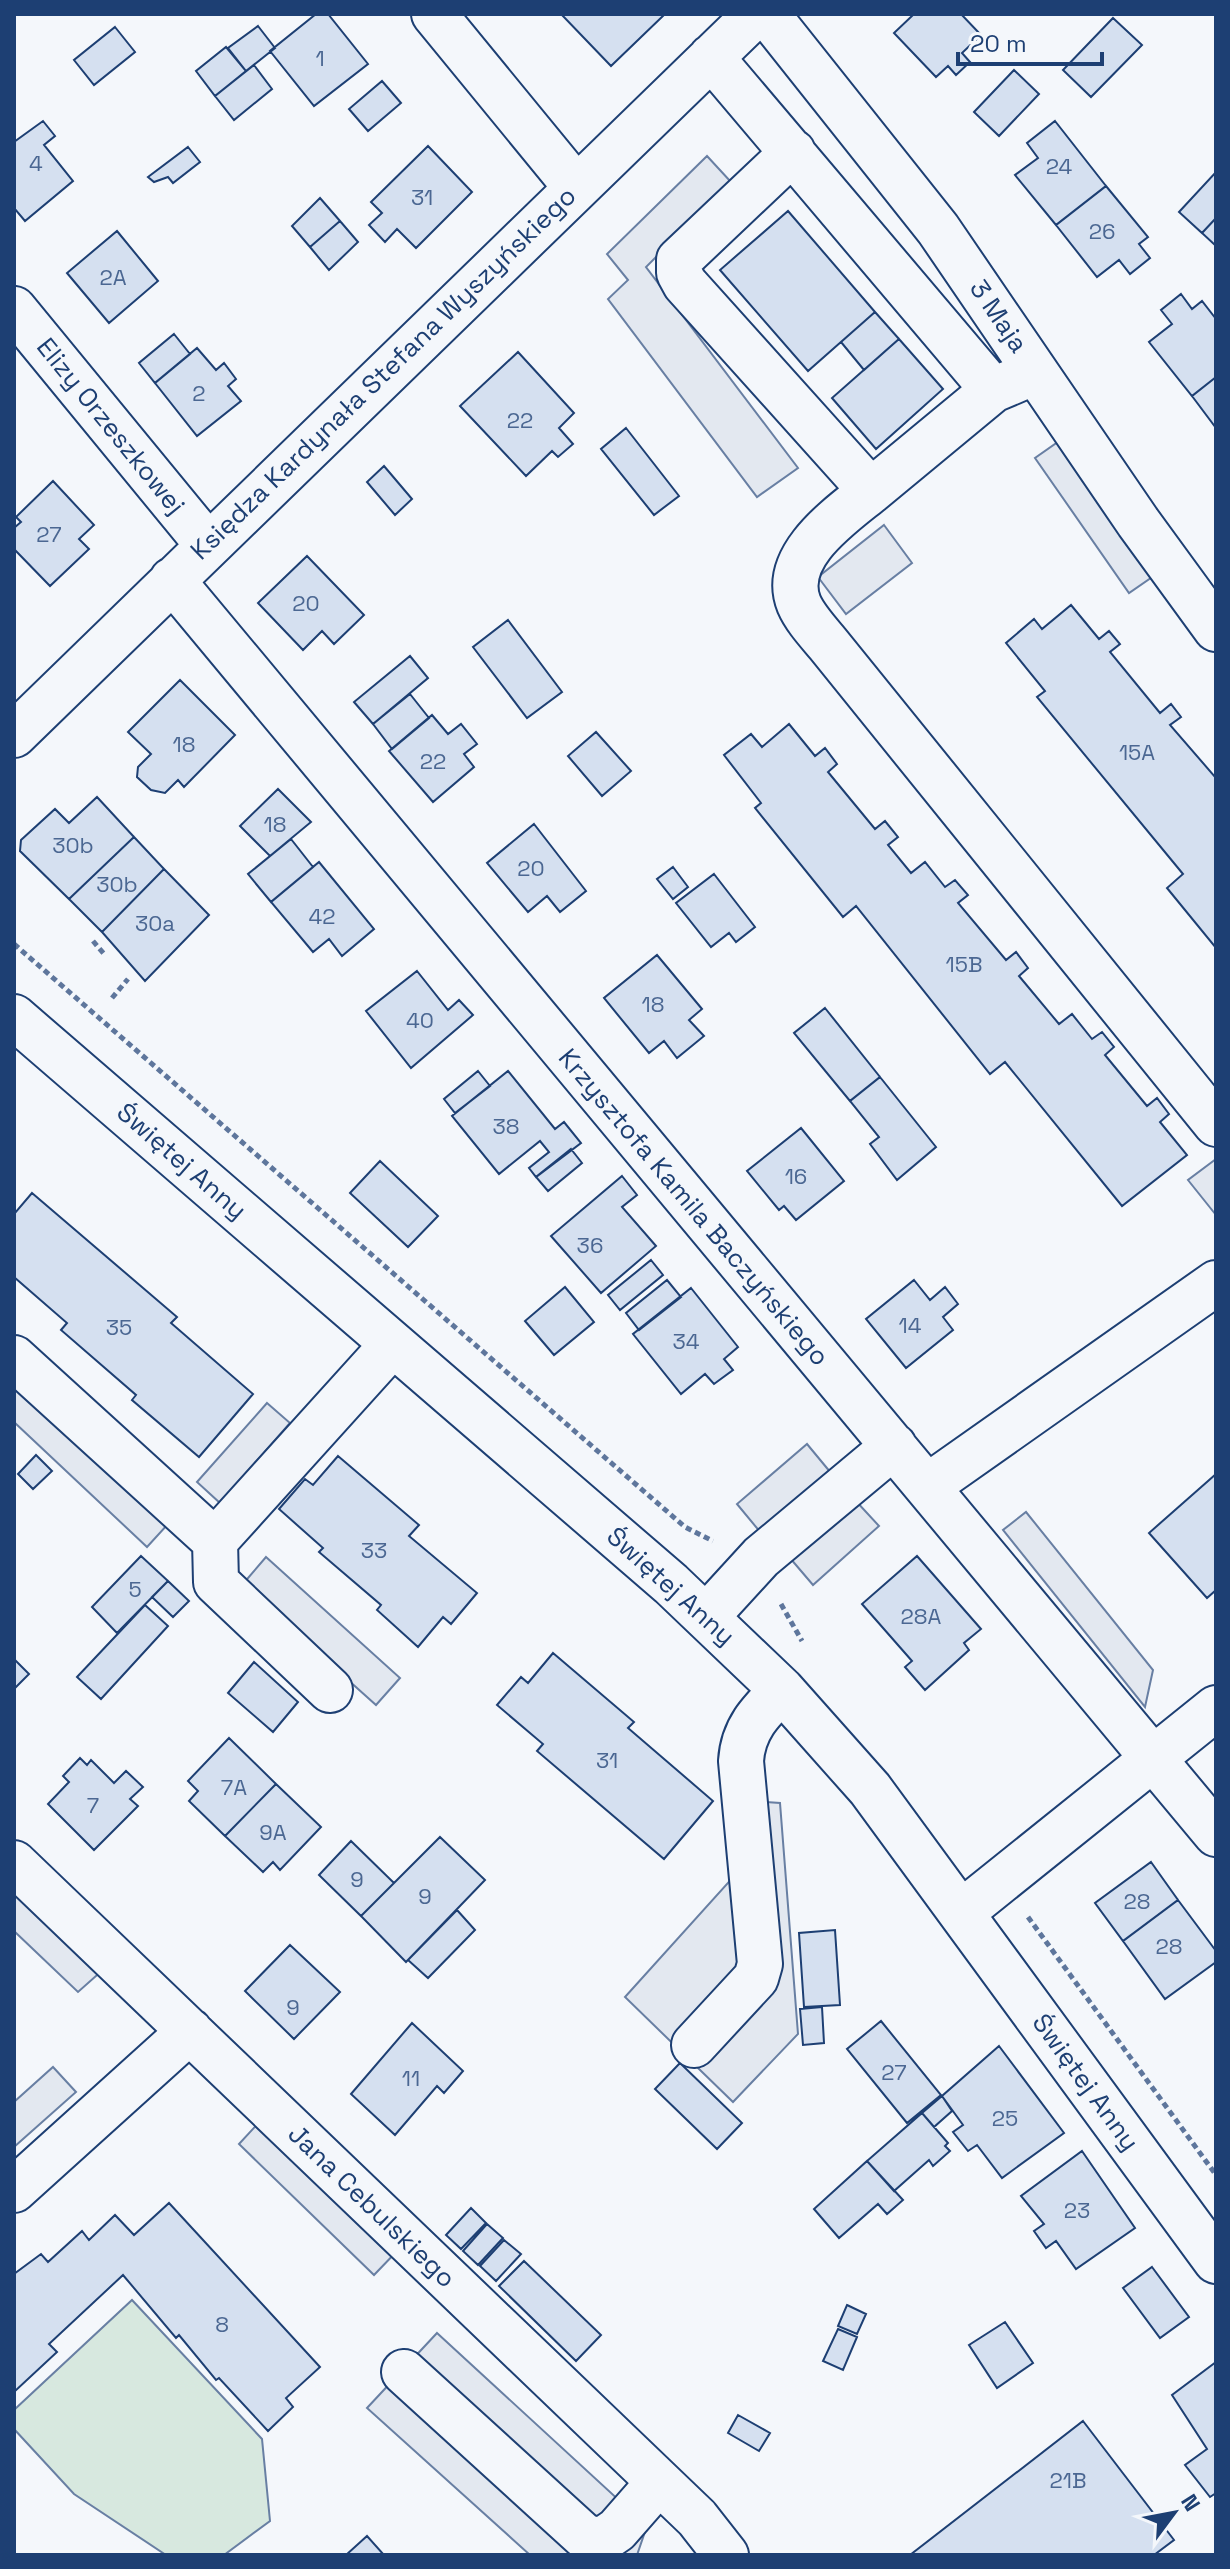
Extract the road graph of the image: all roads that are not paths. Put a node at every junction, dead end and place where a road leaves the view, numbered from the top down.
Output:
1 (434, 14) edge
2 (756, 14) edge
3 (767, 14) edge
4 (711, 57) junction
5 (793, 152) junction
6 (575, 186) junction
7 (14, 309) edge
8 (1034, 369) junction
9 (993, 390) junction
10 (871, 491) junction
11 (207, 544) junction
12 (1199, 578) edge
13 (172, 580) junction
14 (1216, 629) edge
15 (14, 735) edge
16 (14, 1017) edge
17 (1216, 1124) edge
18 (1216, 1283) edge
19 (393, 1344) junction
20 (14, 1358) edge
21 (894, 1446) junction
22 (928, 1486) junction
23 (215, 1541) junction
24 (707, 1616) junction
25 (330, 1690) dead end
26 (782, 1690) junction
27 (1216, 1708) edge
28 (1153, 1756) junction
29 (1216, 1834) edge
30 (14, 1863) edge
31 (962, 1912) junction
32 (190, 2031) junction
33 (694, 2045) dead end
34 (14, 2190) edge
35 (1216, 2261) edge
36 (404, 2372) dead end
37 (650, 2473) junction
38 (716, 2551) edge

1 - 6 street
2 - 4 street, Księdza Kardynała Stefana Wyszyńskiego
3 - 8 street, 3 Maja
4 - 5 street
4 - 6 street, Księdza Kardynała Stefana Wyszyńskiego
5 - 9 street
5 - 10 street
6 - 11 street, Księdza Kardynała Stefana Wyszyńskiego
7 - 11 street, Elizy Orzeszkowej
8 - 9 street
8 - 12 street, 3 Maja
9 - 10 street
10 - 17 street
11 - 13 street, Księdza Kardynała Stefana Wyszyńskiego
12 - 14 street, 3 Maja
13 - 15 street, Księdza Kardynała Stefana Wyszyńskiego
13 - 21 street, Krzysztofa Kamila Baczyńskiego
16 - 19 street, Świętej Anny
18 - 22 street
19 - 23 street
19 - 24 street, Świętej Anny
20 - 23 street
21 - 22 street, Krzysztofa Kamila Baczyńskiego
21 - 24 street
22 - 28 street, Krzysztofa Kamila Baczyńskiego
23 - 25 street
24 - 26 street, Świętej Anny
26 - 31 street, Świętej Anny
26 - 33 street
27 - 28 street
28 - 29 street, Krzysztofa Kamila Baczyńskiego
28 - 31 street
30 - 32 street, Jana Cebulskiego
31 - 35 street, Świętej Anny
32 - 34 street
32 - 37 street, Jana Cebulskiego
36 - 37 street
37 - 38 street, Jana Cebulskiego

